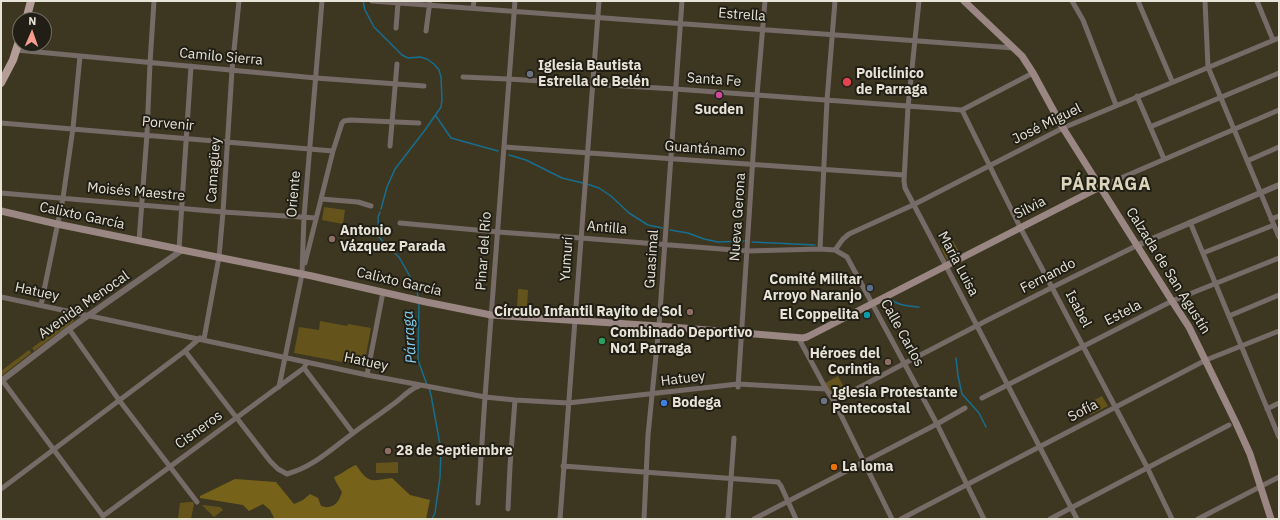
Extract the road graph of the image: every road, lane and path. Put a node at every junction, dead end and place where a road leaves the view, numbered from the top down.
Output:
1 (31, 1) edge
2 (154, 1) edge
3 (239, 1) edge
4 (322, 1) edge
5 (372, 1) edge
6 (474, 1) edge
7 (515, 1) edge
8 (599, 1) edge
9 (682, 1) edge
10 (765, 1) edge
11 (835, 1) edge
12 (919, 1) edge
13 (964, 1) edge
14 (1072, 1) edge
15 (1138, 1) edge
16 (1205, 1) edge
17 (1257, 1) edge
18 (398, 3) junction
19 (430, 3) edge
20 (473, 8) junction
21 (28, 12) edge
22 (514, 12) junction
23 (598, 18) junction
24 (680, 23) junction
25 (396, 28) dead end
26 (763, 29) junction
27 (426, 31) dead end
28 (832, 34) junction
29 (1279, 38) edge
30 (915, 40) junction
31 (1273, 40) junction
32 (1015, 48) junction
33 (15, 52) edge
34 (37, 52) edge
35 (80, 56) junction
36 (150, 63) junction
37 (397, 64) dead end
38 (191, 66) junction
39 (1208, 67) junction
40 (232, 70) junction
41 (1033, 73) junction
42 (1279, 73) edge
43 (464, 77) dead end
44 (316, 78) junction
45 (508, 78) junction
46 (1172, 82) junction
47 (1, 83) edge
48 (395, 84) junction
49 (593, 84) junction
50 (424, 86) dead end
51 (675, 89) junction
52 (757, 95) junction
53 (1137, 96) junction
54 (1221, 98) junction
55 (827, 100) junction
56 (1116, 105) junction
57 (908, 107) junction
58 (962, 110) junction
59 (1279, 110) edge
60 (1, 123) edge
61 (392, 123) junction
62 (419, 123) dead end
63 (1150, 127) junction
64 (72, 128) junction
65 (1063, 128) junction
66 (1234, 130) junction
67 (147, 134) junction
68 (186, 138) junction
69 (228, 142) junction
70 (390, 146) dead end
71 (504, 147) junction
72 (1279, 147) edge
73 (310, 148) junction
74 (333, 150) junction
75 (588, 153) junction
76 (670, 159) junction
77 (1164, 159) junction
78 (1247, 161) junction
79 (753, 165) junction
80 (989, 166) junction
81 (824, 170) junction
82 (904, 176) junction
83 (1279, 185) edge
84 (1100, 187) junction
85 (1, 193) edge
86 (1261, 193) junction
87 (63, 198) junction
88 (321, 199) junction
89 (142, 204) junction
90 (913, 205) junction
91 (371, 206) dead end
92 (182, 208) junction
93 (1, 211) edge
94 (223, 212) junction
95 (1279, 216) edge
96 (304, 217) junction
97 (316, 218) junction
98 (1271, 219) junction
99 (1190, 222) junction
100 (400, 223) dead end
101 (57, 224) junction
102 (1274, 224) junction
103 (1020, 227) junction
104 (498, 232) junction
105 (1279, 237) edge
106 (581, 238) junction
107 (139, 242) junction
108 (664, 245) junction
109 (1138, 245) junction
110 (820, 249) junction
111 (181, 250) junction
112 (835, 250) junction
113 (748, 251) junction
114 (1203, 253) junction
115 (219, 257) junction
116 (1279, 258) edge
117 (946, 266) junction
118 (302, 274) junction
119 (1215, 284) junction
120 (1052, 286) junction
121 (384, 292) junction
122 (1279, 295) edge
123 (1, 297) edge
124 (1172, 302) junction
125 (872, 303) junction
126 (41, 305) junction
127 (89, 315) junction
128 (491, 315) junction
129 (1229, 316) junction
130 (575, 321) junction
131 (659, 326) junction
132 (977, 326) junction
133 (69, 329) junction
134 (1279, 331) edge
135 (742, 332) junction
136 (798, 337) junction
137 (202, 339) junction
138 (1084, 346) junction
139 (1241, 346) junction
140 (185, 351) junction
141 (285, 356) junction
142 (1206, 360) junction
143 (307, 362) junction
144 (904, 363) junction
145 (304, 368) junction
146 (367, 374) junction
147 (2, 380) edge
148 (420, 385) junction
149 (1007, 385) junction
150 (738, 386) junction
151 (279, 387) junction
152 (826, 390) junction
153 (653, 394) junction
154 (485, 397) junction
155 (982, 398) dead end
156 (119, 400) junction
157 (515, 400) junction
158 (834, 401) junction
159 (568, 403) junction
160 (1279, 403) edge
161 (964, 408) dead end
162 (1115, 408) junction
163 (1267, 408) junction
164 (237, 417) junction
165 (1235, 423) junction
166 (937, 424) junction
167 (353, 433) junction
168 (1279, 437) edge
169 (734, 438) dead end
170 (1039, 447) junction
171 (54, 450) junction
172 (864, 462) junction
173 (169, 466) junction
174 (563, 466) junction
175 (1147, 467) junction
176 (647, 473) junction
177 (1279, 477) edge
178 (732, 479) junction
179 (967, 484) junction
180 (1260, 486) junction
181 (1, 489) edge
182 (197, 502) dead end
183 (787, 502) junction
184 (478, 503) dead end
185 (508, 508) dead end
186 (1070, 508) junction
187 (560, 519) edge
188 (644, 519) edge
189 (728, 519) edge
190 (754, 519) edge
191 (796, 519) edge
192 (892, 519) edge
193 (901, 519) edge
194 (984, 519) edge
195 (1050, 519) edge
196 (1077, 519) edge
197 (1172, 519) edge
198 (1198, 519) edge
199 (1271, 519) edge

1 - 21 main road
2 - 36 street
3 - 40 street, Camagüey
4 - 44 street, Oriente
5 - 18 street, Estrella
6 - 20 street
7 - 22 street, Pinar del Río
8 - 23 street, Yumurí
9 - 24 street, Guasimal
10 - 26 street, Nueva Gerona
11 - 28 street
12 - 30 street, María Luisa
13 - 32 main road, Calzada de San Agustín
14 - 56 street
15 - 46 street
16 - 39 street
17 - 31 street
18 - 19 street, Estrella
18 - 25 street
19 - 20 street, Estrella
19 - 27 street
20 - 22 street, Estrella
22 - 23 street, Estrella
22 - 45 street, Pinar del Río
23 - 24 street, Estrella
23 - 49 street, Yumurí
24 - 26 street, Estrella
24 - 51 street, Guasimal
26 - 28 street, Estrella
26 - 52 street, Nueva Gerona
28 - 30 street, Estrella
28 - 55 street
29 - 31 street, José Miguel
30 - 32 street, Estrella
30 - 57 street, María Luisa
31 - 39 street, José Miguel
32 - 41 main road, Calzada de San Agustín
33 - 47 main road
34 - 35 street, Camilo Sierra
35 - 36 street, Camilo Sierra
35 - 64 street
36 - 38 street, Camilo Sierra
36 - 67 street
37 - 48 street
38 - 40 street, Camilo Sierra
38 - 68 street
39 - 46 street, José Miguel
39 - 54 street
40 - 44 street, Camilo Sierra
40 - 69 street, Camagüey
41 - 58 street
41 - 65 main road, Calzada de San Agustín
42 - 54 street
43 - 45 street, Santa Fe
44 - 48 street, Camilo Sierra
44 - 73 street, Oriente
45 - 49 street, Santa Fe
45 - 71 street, Pinar del Río
46 - 53 street, José Miguel
48 - 50 street, Camilo Sierra
48 - 61 street
49 - 51 street, Santa Fe
49 - 75 street, Yumurí
51 - 52 street, Santa Fe
51 - 76 street, Guasimal
52 - 55 street, Santa Fe
52 - 79 street, Nueva Gerona
53 - 56 street, José Miguel
53 - 63 street
54 - 63 street
54 - 66 street
55 - 57 street, Santa Fe
55 - 81 street
56 - 65 street, José Miguel
57 - 58 street, Santa Fe
57 - 82 street, María Luisa
58 - 80 street, Isabel
59 - 66 street, Silvia
60 - 64 street, Porvenir
61 - 62 street
61 - 70 street
61 - 74 street
63 - 77 street
64 - 67 street, Porvenir
64 - 87 street
65 - 80 street, José Miguel
65 - 84 main road, Calzada de San Agustín
66 - 77 street, Silvia
66 - 78 street
67 - 68 street, Porvenir
67 - 89 street
68 - 69 street, Porvenir
68 - 92 street
69 - 73 street, Porvenir
69 - 94 street, Camagüey
71 - 75 street, Guantánamo
71 - 104 street, Pinar del Río
72 - 78 street
73 - 74 street, Porvenir
73 - 96 street, Oriente
74 - 88 street
75 - 76 street, Guantánamo
75 - 106 street, Yumurí
76 - 79 street, Guantánamo
76 - 108 street, Guasimal
77 - 84 street, Silvia
78 - 86 street
79 - 81 street, Guantánamo
79 - 113 street, Nueva Gerona
80 - 90 street, José Miguel
80 - 103 street, Isabel
81 - 82 street, Guantánamo
81 - 110 street
82 - 90 street, María Luisa
83 - 86 street, Fernando
84 - 103 main road, Silvia
84 - 109 main road, Calzada de San Agustín
85 - 87 street, Moisés Maestre
86 - 98 street
86 - 99 street, Fernando
87 - 89 street, Moisés Maestre
87 - 101 street
88 - 91 street
88 - 97 street
89 - 92 street, Moisés Maestre
89 - 107 street
90 - 112 street, José Miguel
90 - 117 street, María Luisa
92 - 94 street, Moisés Maestre
92 - 111 street
93 - 101 main road, Calixto García
94 - 96 street, Moisés Maestre
94 - 115 street, Camagüey
95 - 98 street
96 - 97 street, Moisés Maestre
96 - 118 street, Oriente
97 - 118 street
98 - 102 street
99 - 109 street, Fernando
99 - 114 street
100 - 104 street, Antilla
101 - 107 main road, Calixto García
101 - 126 street
102 - 105 street
102 - 114 street
103 - 117 main road, Silvia
103 - 120 street, Isabel
104 - 106 street, Antilla
104 - 128 street, Pinar del Río
106 - 108 street, Antilla
106 - 130 street, Yumurí
107 - 111 main road, Calixto García
108 - 113 street, Antilla
108 - 131 street, Guasimal
109 - 120 street, Fernando
109 - 124 main road, Calzada de San Agustín
110 - 112 street, Antilla
110 - 113 street, Antilla
111 - 115 main road, Calixto García
111 - 127 street, Avenida Menocal
112 - 125 street, Calle Carlos
113 - 135 street, Nueva Gerona
114 - 119 street
115 - 118 main road, Calixto García
115 - 137 street, Camagüey
116 - 119 street, Estela
117 - 125 main road, Silvia
117 - 132 street, María Luisa
118 - 121 main road, Calixto García
118 - 141 street, Oriente
119 - 124 street, Estela
119 - 129 street
120 - 132 street, Fernando
120 - 138 street, Isabel
121 - 128 main road, Calixto García
121 - 146 street
122 - 129 street
123 - 126 street, Hatuey
124 - 138 street, Estela
124 - 142 main road, Calzada de San Agustín
125 - 136 main road, Silvia
125 - 144 street, Calle Carlos
126 - 127 street, Hatuey
127 - 133 street, Avenida Menocal
127 - 137 street, Hatuey
128 - 130 main road, Calixto García
128 - 154 street, Pinar del Río
129 - 139 street
130 - 131 main road, Calixto García
130 - 159 street, Yumurí
131 - 135 main road, Calixto García
131 - 153 street, Guasimal
132 - 144 street, Fernando
132 - 149 street, María Luisa
133 - 147 street, Avenida Menocal
133 - 156 street
134 - 139 street, Sofía
135 - 136 main road, Calixto García
135 - 150 street, Nueva Gerona
136 - 152 street
137 - 140 street
137 - 141 street, Hatuey
138 - 149 street, Estela
138 - 162 street, Isabel
139 - 142 street, Sofía
139 - 163 street
140 - 156 street
140 - 164 street
141 - 143 street, Hatuey
141 - 151 street, Oriente
142 - 162 street, Sofía
142 - 165 main road, Calzada de San Agustín
143 - 145 street, Cisneros
143 - 146 street, Hatuey
144 - 158 street, Fernando
144 - 166 street, Calle Carlos
145 - 151 street, Cisneros
145 - 167 street
146 - 148 street, Hatuey
147 - 171 street
148 - 154 street, Hatuey
148 - 167 street
149 - 155 street, Estela
149 - 170 street, María Luisa
150 - 152 street, Hatuey
150 - 153 street, Hatuey
151 - 164 street, Cisneros
152 - 158 street
153 - 159 street, Hatuey
153 - 176 street, Guasimal
154 - 157 street, Hatuey
154 - 184 street, Pinar del Río
156 - 171 street
156 - 173 street
157 - 159 street, Hatuey
157 - 185 street
158 - 172 street
159 - 174 street, Yumurí
160 - 163 street
161 - 166 street
162 - 170 street, Sofía
162 - 175 street, Isabel
163 - 168 street
164 - 167 street
164 - 173 street, Cisneros
165 - 175 street
165 - 180 main road, Calzada de San Agustín
166 - 172 street
166 - 179 street, Calle Carlos
169 - 178 street
170 - 179 street, Sofía
170 - 186 street, María Luisa
171 - 173 street, Cisneros
171 - 181 street
172 - 183 street
172 - 192 street
173 - 182 street
174 - 176 street
174 - 187 street, Yumurí
175 - 186 street
175 - 197 street, Isabel
176 - 178 street
176 - 188 street, Guasimal
177 - 180 street
178 - 183 street
178 - 189 street
179 - 193 street, Sofía
179 - 194 street, Calle Carlos
180 - 198 street
180 - 199 main road, Calzada de San Agustín
183 - 190 street
183 - 191 street
186 - 195 street
186 - 196 street, María Luisa

